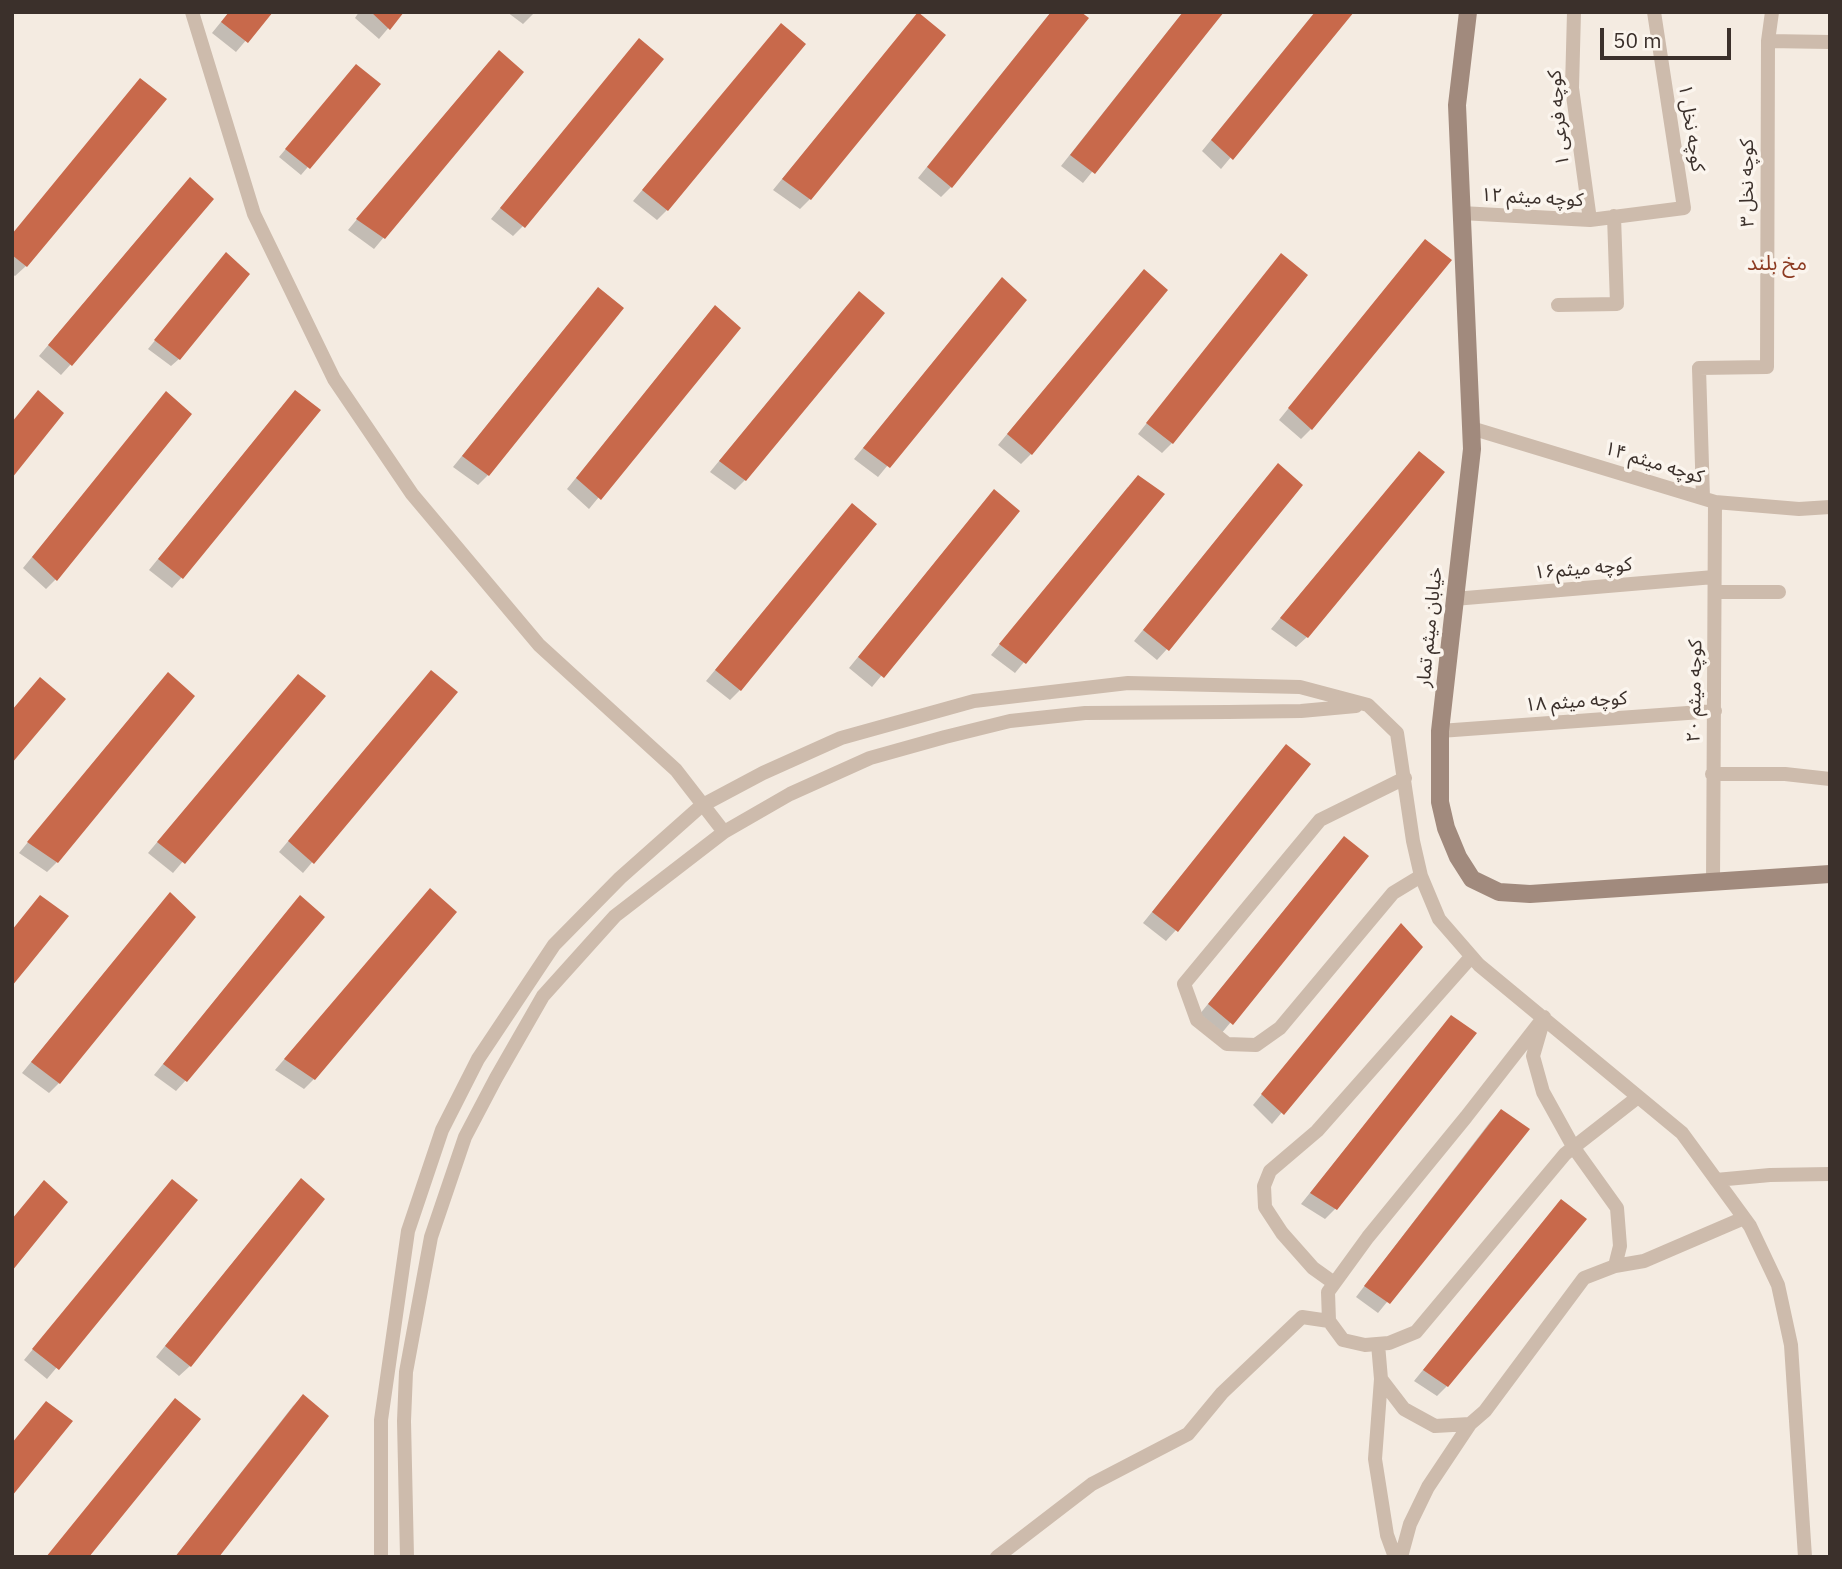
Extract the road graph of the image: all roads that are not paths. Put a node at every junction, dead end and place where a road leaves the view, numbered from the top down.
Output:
1 (192, 12) edge
2 (1468, 12) edge
3 (1574, 12) edge
4 (1654, 12) edge
5 (1772, 12) edge
6 (1768, 41) junction
7 (1830, 42) edge
8 (1684, 208) joint
9 (1461, 213) junction
10 (1614, 216) junction
11 (1590, 220) junction
12 (1558, 305) dead end
13 (1471, 428) junction
14 (1709, 500) junction
15 (1830, 506) edge
16 (1715, 585) junction
17 (1779, 592) dead end
18 (1454, 599) junction
19 (1368, 705) junction
20 (1715, 711) junction
21 (1440, 731) junction
22 (1712, 774) junction
23 (1405, 778) junction
24 (1830, 779) edge
25 (701, 806) junction
26 (724, 832) junction
27 (1830, 874) edge
28 (1421, 876) junction
29 (1713, 882) junction
30 (1471, 957) junction
31 (1544, 1017) junction
32 (1638, 1097) junction
33 (442, 1130) junction
34 (465, 1137) junction
35 (1574, 1148) junction
36 (1830, 1174) edge
37 (1716, 1180) junction
38 (1744, 1218) junction
39 (1615, 1266) junction
40 (1334, 1283) junction
41 (1329, 1321) junction
42 (1378, 1344) junction
43 (1381, 1380) junction
44 (381, 1420) junction
45 (404, 1421) junction
46 (1470, 1424) junction
47 (380, 1557) edge
48 (407, 1557) edge
49 (997, 1557) edge
50 (1395, 1557) edge
51 (1401, 1557) edge
52 (1805, 1557) edge

1 - 25 street
2 - 9 street, خیابان میثم تمار
3 - 11 street, کوچه فرعی ۱
4 - 8 street, کوچه نخل ۱
5 - 6 street, کوچه نخل ۳
6 - 7 street
6 - 14 street, کوچه نخل ۳
8 - 10 street, کوچه میثم ۱۲
9 - 11 street, کوچه میثم ۱۲
9 - 13 street, خیابان میثم تمار
10 - 11 street, کوچه میثم ۱۲
10 - 12 street
13 - 14 street, کوچه میثم ۱۴
13 - 18 street, خیابان میثم تمار
14 - 15 street, کوچه میثم ۱۴
14 - 16 street, کوچه میثم ۲۰
16 - 17 street, کوچه میثم۱۶
16 - 18 street, کوچه میثم۱۶
16 - 20 street, کوچه میثم ۲۰
18 - 21 street, خیابان میثم تمار
19 - 23 street
19 - 25 street
19 - 26 street
20 - 21 street, کوچه میثم ۱۸
20 - 22 street, کوچه میثم ۲۰
21 - 29 street, خیابان میثم تمار
22 - 24 street
22 - 29 street, کوچه میثم ۲۰
23 - 28 street
23 - 28 street
25 - 26 street
25 - 33 street
26 - 34 street
27 - 29 street, خیابان میثم تمار
28 - 30 street
30 - 31 street
30 - 40 street
31 - 32 street
31 - 35 street
31 - 40 street
32 - 35 street
32 - 37 street
33 - 34 street
33 - 44 street
34 - 45 street
35 - 39 street
35 - 42 street
36 - 37 street
37 - 38 street
38 - 39 street
38 - 52 street
39 - 46 street
40 - 41 street
41 - 42 street
41 - 49 street
42 - 43 street
43 - 46 street
43 - 50 street
44 - 45 street
44 - 47 street
45 - 48 street
46 - 51 street

